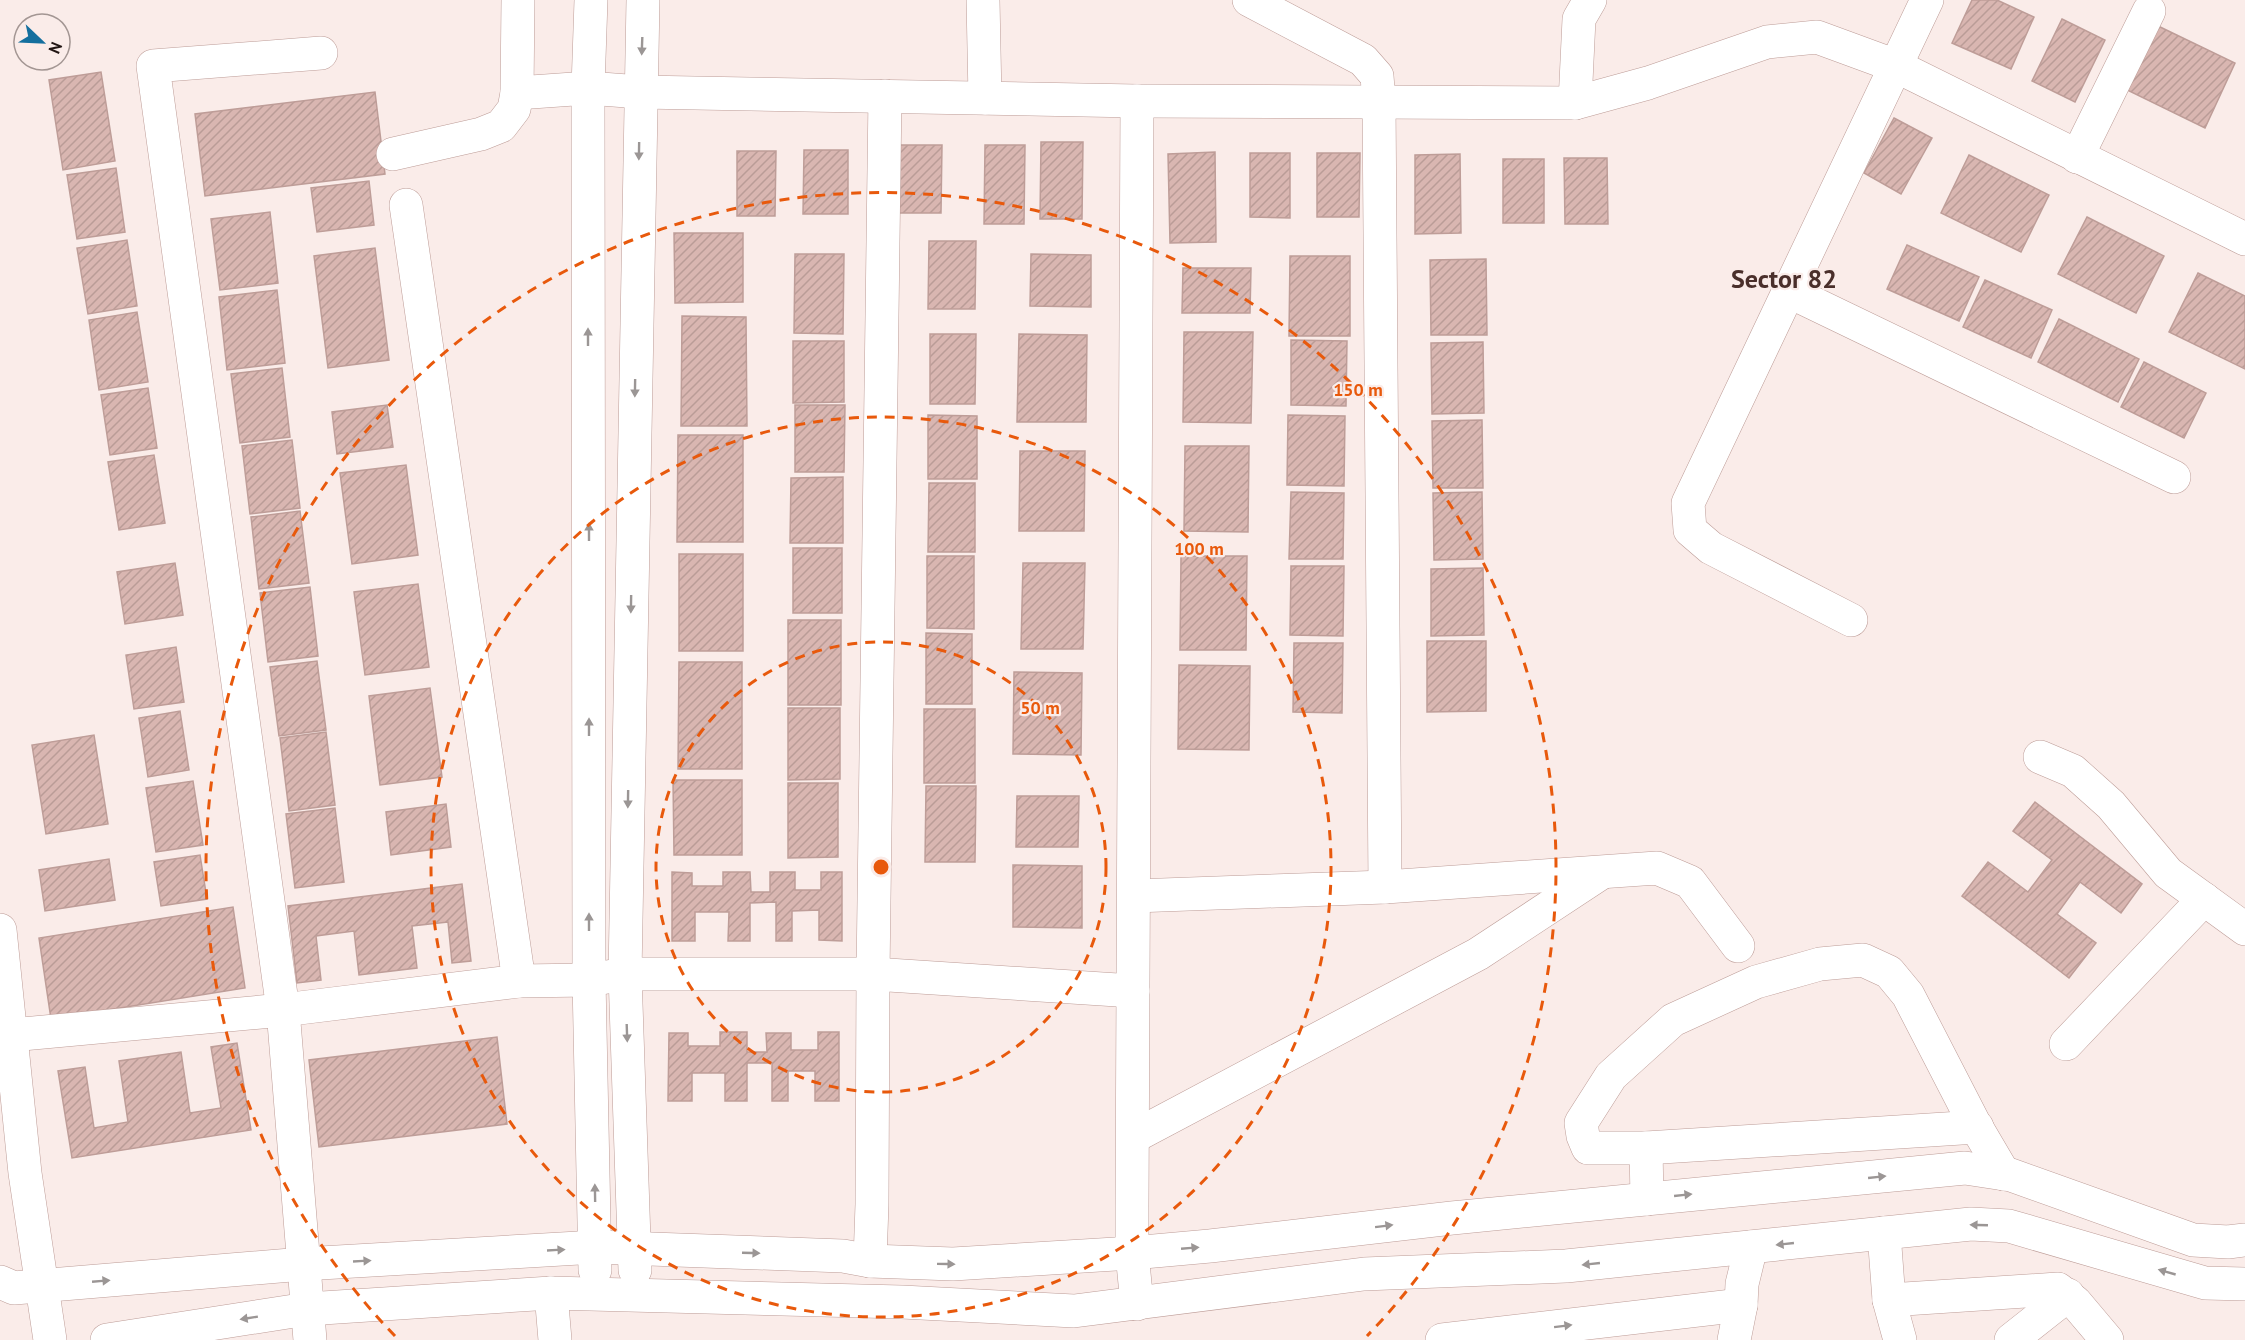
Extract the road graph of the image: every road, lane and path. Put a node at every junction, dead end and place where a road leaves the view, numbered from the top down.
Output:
1 (518, 0) edge
2 (591, 0) edge
3 (643, 0) edge
4 (983, 0) edge
5 (1249, 0) edge
6 (1590, 0) edge
7 (1927, 0) edge
8 (2149, 11) dead end
9 (321, 53) dead end
10 (1896, 66) junction
11 (588, 88) junction
12 (640, 92) junction
13 (517, 93) junction
14 (885, 96) junction
15 (985, 98) junction
16 (1137, 101) junction
17 (1379, 102) junction
18 (1575, 103) junction
19 (393, 154) dead end
20 (2077, 157) junction
21 (406, 205) dead end
22 (2245, 239) edge
23 (1788, 291) junction
24 (2174, 477) dead end
25 (1851, 620) dead end
26 (2040, 757) dead end
27 (1602, 872) junction
28 (1385, 887) junction
29 (1134, 896) junction
30 (2204, 899) junction
31 (2245, 929) edge
32 (0, 930) edge
33 (1738, 946) dead end
34 (625, 974) junction
35 (873, 974) junction
36 (589, 980) junction
37 (519, 981) junction
38 (1133, 991) junction
39 (283, 1010) junction
40 (11, 1035) junction
41 (2066, 1044) dead end
42 (1977, 1127) junction
43 (1132, 1137) junction
44 (1646, 1148) junction
45 (2004, 1174) junction
46 (1647, 1199) junction
47 (1884, 1233) junction
48 (2193, 1240) junction
49 (2245, 1240) edge
50 (596, 1247) junction
51 (1751, 1247) junction
52 (636, 1249) junction
53 (1132, 1253) junction
54 (870, 1261) junction
55 (303, 1264) junction
56 (0, 1282) edge
57 (2205, 1283) junction
58 (2245, 1284) edge
59 (42, 1286) junction
60 (551, 1293) junction
61 (595, 1293) junction
62 (635, 1294) junction
63 (1741, 1294) junction
64 (2068, 1295) junction
65 (1889, 1300) junction
66 (1137, 1304) junction
67 (309, 1325) edge
68 (50, 1340) edge
69 (107, 1340) edge
70 (555, 1340) edge
71 (1442, 1340) edge
72 (1734, 1340) edge
73 (1900, 1340) edge
74 (2012, 1340) edge
75 (2107, 1340) edge

1 - 13 street
2 - 11 street
3 -> 12 street
4 - 15 street
5 - 17 street
6 - 18 street
7 - 10 street
8 - 20 street
9 - 39 street
10 - 18 street
10 - 20 street
10 - 23 street
11 - 12 street
11 - 13 street
36 -> 11 street
12 - 14 street
12 -> 34 street
13 - 19 street
14 - 15 street
14 - 35 street
15 - 16 street
16 - 17 street
16 - 29 street
17 - 18 street
17 - 28 street
20 - 22 street
21 - 37 street
23 - 24 street
23 - 25 street
26 - 30 street
27 - 28 street
27 - 33 street
27 - 43 street
28 - 29 street
29 - 38 street
30 - 31 street
30 - 41 street
32 - 40 street
34 - 35 street
34 - 36 street
34 -> 52 street
35 - 38 street
35 - 54 street
36 - 37 street
50 -> 36 street
37 - 39 street
38 - 43 street
39 - 40 street
39 - 55 street
40 - 59 street
42 - 44 street
42 - 44 street
42 - 45 street
43 - 53 street
44 - 46 street
46 -> 45 street
45 - 48 street
53 -> 46 street
47 -> 51 street
57 -> 47 street
47 - 65 street
48 - 49 street
48 - 57 street
50 - 52 street
55 -> 50 street
50 - 61 street
51 - 63 street
51 -> 66 street
52 -> 54 street
52 - 62 street
54 -> 53 street
53 - 66 street
59 -> 55 street
55 - 67 street
56 - 59 street
57 - 58 street
59 - 68 street
60 - 61 street
60 - 67 street
60 - 70 street
61 - 62 street
62 - 66 street
71 -> 63 street
63 - 72 street
64 - 65 street
64 - 74 street
64 - 75 street
65 - 73 street
67 -> 69 street

